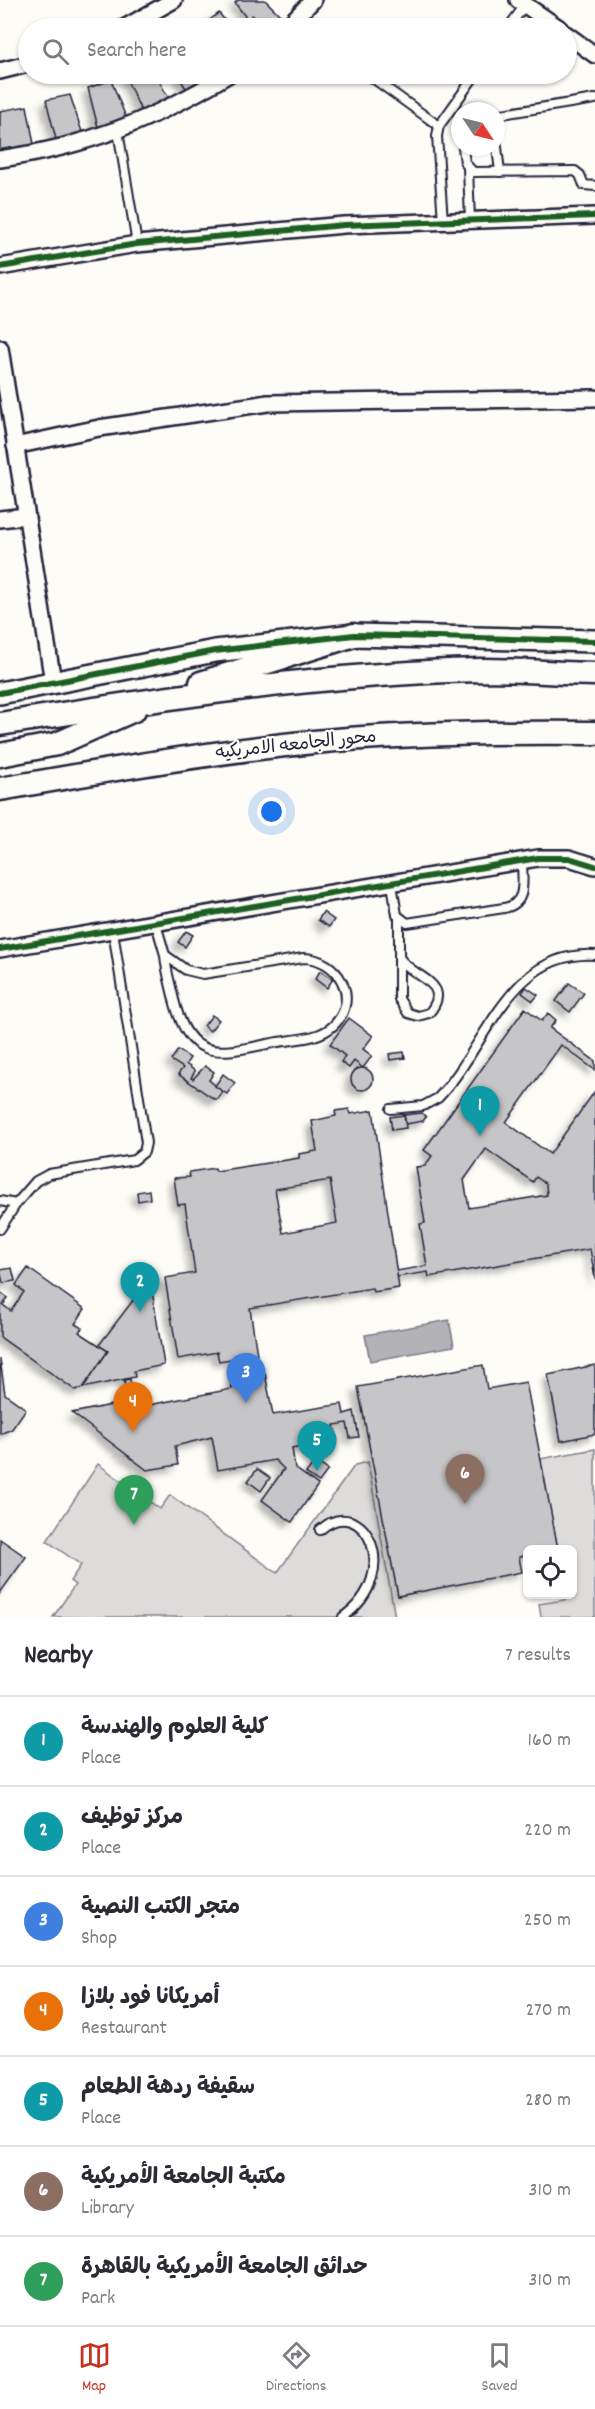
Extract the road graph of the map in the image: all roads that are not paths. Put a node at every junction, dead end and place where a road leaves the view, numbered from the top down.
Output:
1 (174, 0) edge
2 (314, 0) edge
3 (522, 2) edge
4 (142, 18) edge
5 (301, 18) edge
6 (513, 18) edge
7 (545, 18) edge
8 (577, 42) edge
9 (595, 55) edge
10 (18, 66) edge
11 (0, 71) edge
12 (212, 84) edge
13 (381, 84) edge
14 (469, 84) edge
15 (595, 99) edge
16 (505, 114) edge
17 (439, 126) junction
18 (118, 131) junction
19 (465, 156) edge
20 (498, 156) edge
21 (0, 159) edge
22 (468, 168) junction
23 (500, 172) junction
24 (595, 186) edge
25 (595, 216) edge
26 (470, 220) junction
27 (443, 221) junction
28 (137, 244) junction
29 (0, 267) edge
30 (0, 348) edge
31 (595, 398) edge
32 (15, 446) junction
33 (26, 516) junction
34 (0, 519) edge
35 (354, 635) junction
36 (595, 641) edge
37 (595, 674) edge
38 (53, 682) junction
39 (0, 693) edge
40 (159, 698) junction
41 (0, 724) edge
42 (595, 733) edge
43 (0, 755) edge
44 (0, 789) edge
45 (522, 861) junction
46 (595, 866) edge
47 (392, 884) junction
48 (399, 918) junction
49 (156, 924) junction
50 (112, 931) junction
51 (31, 945) junction
52 (0, 949) edge
53 (165, 955) junction
54 (595, 956) edge
55 (0, 957) edge
56 (399, 957) junction
57 (391, 1109) dead end
58 (0, 1201) edge
59 (16, 1204) junction
60 (0, 1229) edge
61 (320, 1530) dead end
62 (343, 1617) edge

1 - 4 street
2 - 5 street
3 - 6 lane
3 - 7 street
8 - 9 street
10 - 11 street
12 - 18 street
13 - 17 lane
14 - 17 lane
15 - 16 lane
17 - 27 lane
18 - 21 street
18 - 28 lane
19 - 22 lane
20 - 23 lane
22 - 23 lane
22 - 26 lane
23 - 24 lane
25 - 26 street
26 - 27 street
27 - 28 street
28 - 29 street
30 - 32 street
31 - 32 street
32 - 33 street
33 - 34 street
33 - 38 street
35 - 36 street
35 - 38 street
35 - 40 main road
37 - 40 main road
38 - 39 street
40 - 41 main road
40 - 43 main road
42 - 44 main road, محور الجامعه الامريكيه
45 - 46 street
45 - 47 street
45 - 48 lane
47 - 48 lane
47 - 49 street
48 - 56 lane
49 - 50 street
49 - 53 lane
50 - 51 street
50 - 59 lane
51 - 52 street
51 - 55 street
53 - 53 lane
54 - 57 lane
56 - 56 lane
58 - 59 lane
59 - 60 lane
61 - 62 lane

